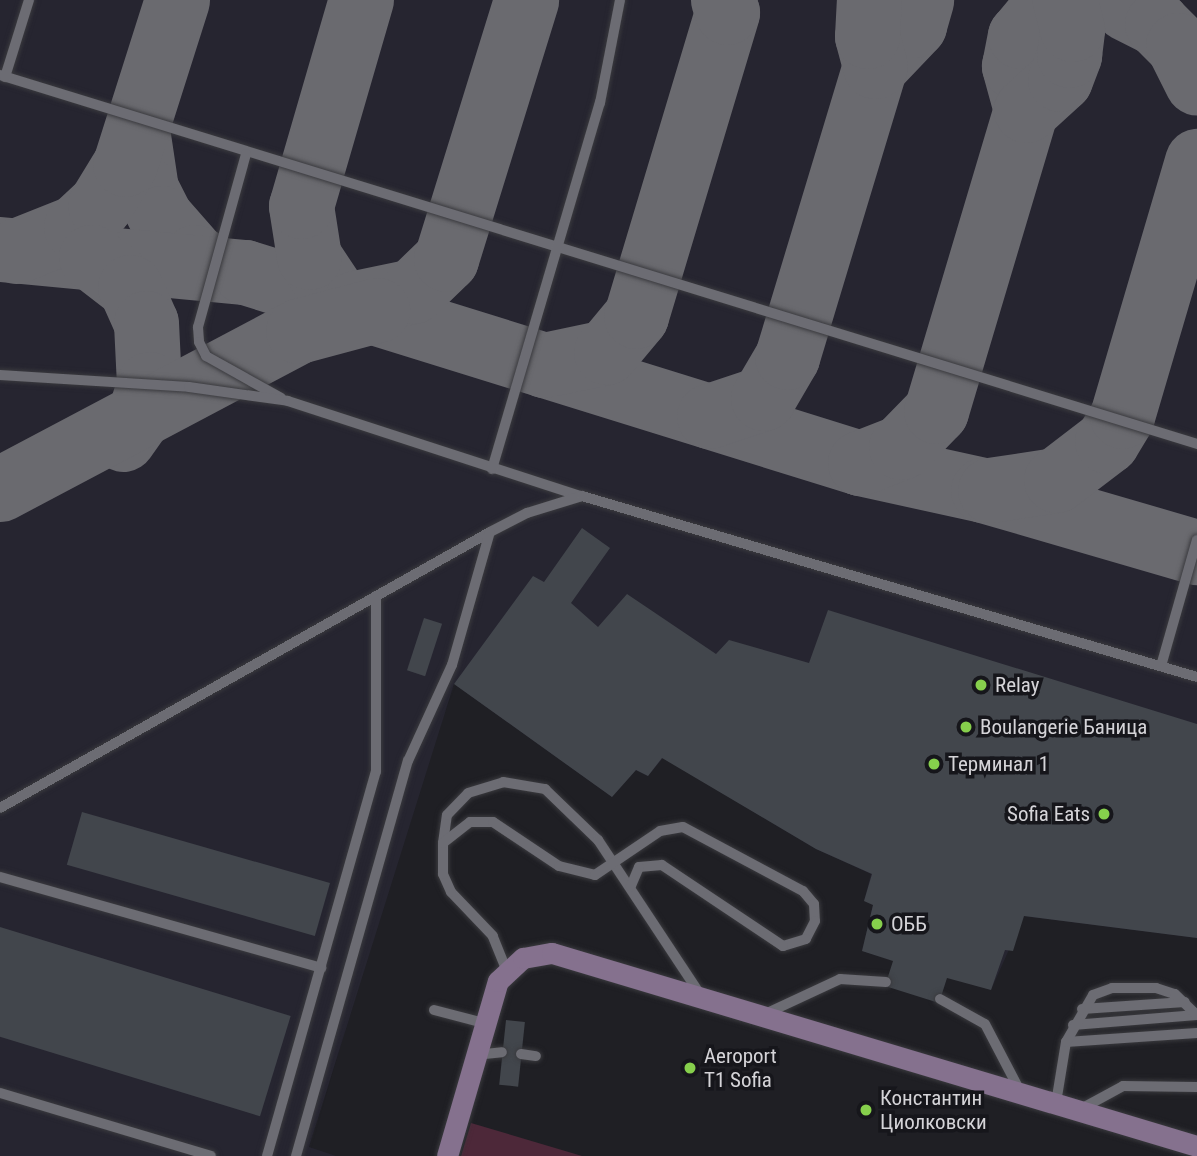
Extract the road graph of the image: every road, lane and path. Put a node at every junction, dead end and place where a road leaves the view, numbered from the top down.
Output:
1 (29, 0) edge
2 (620, 0) edge
3 (3, 76) edge
4 (246, 154) junction
5 (556, 248) junction
6 (0, 374) edge
7 (288, 401) junction
8 (1197, 444) edge
9 (492, 469) junction
10 (582, 496) junction
11 (490, 533) junction
12 (1197, 540) edge
13 (376, 596) junction
14 (1161, 666) junction
15 (1197, 677) edge
16 (0, 808) edge
17 (443, 843) junction
18 (616, 864) junction
19 (0, 877) edge
20 (631, 886) junction
21 (321, 968) junction
22 (506, 969) junction
23 (886, 982) dead end
24 (702, 998) junction
25 (940, 999) dead end
26 (1185, 1002) junction
27 (1082, 1009) junction
28 (434, 1010) dead end
29 (1197, 1015) edge
30 (760, 1017) junction
31 (484, 1023) junction
32 (1073, 1025) junction
33 (1197, 1032) edge
34 (1066, 1042) junction
35 (502, 1052) dead end
36 (521, 1054) dead end
37 (474, 1056) junction
38 (536, 1056) dead end
39 (1197, 1087) edge
40 (0, 1093) edge
41 (1021, 1093) junction
42 (1056, 1104) junction
43 (1079, 1110) junction
44 (1197, 1146) edge
45 (211, 1156) edge
46 (267, 1156) edge
47 (296, 1156) edge
48 (447, 1156) edge

1 - 3 lane
2 - 5 lane
3 - 4 lane
4 - 5 lane
4 - 7 lane
5 - 8 lane
5 - 9 lane
6 - 7 lane
7 - 9 lane
9 - 10 lane
10 - 11 lane
10 - 14 lane
11 - 13 lane
11 - 47 lane
12 - 14 lane
13 - 16 lane
13 - 21 lane
14 - 15 lane
17 - 18 lane
17 - 18 lane
17 - 22 lane
18 - 20 lane
18 - 20 lane
19 - 21 lane
20 - 24 lane
21 - 46 lane
22 - 24 main road
22 - 31 main road
23 - 30 lane
24 - 30 main road
25 - 41 lane
26 - 27 lane
26 - 27 lane
26 - 29 lane
27 - 32 lane
28 - 31 lane
29 - 32 lane
30 - 41 main road
31 - 37 main road
32 - 34 lane
33 - 34 lane
34 - 42 lane
35 - 37 lane
36 - 38 lane
37 - 48 main road
39 - 43 lane
40 - 45 lane
41 - 42 main road
42 - 43 main road
43 - 44 main road

